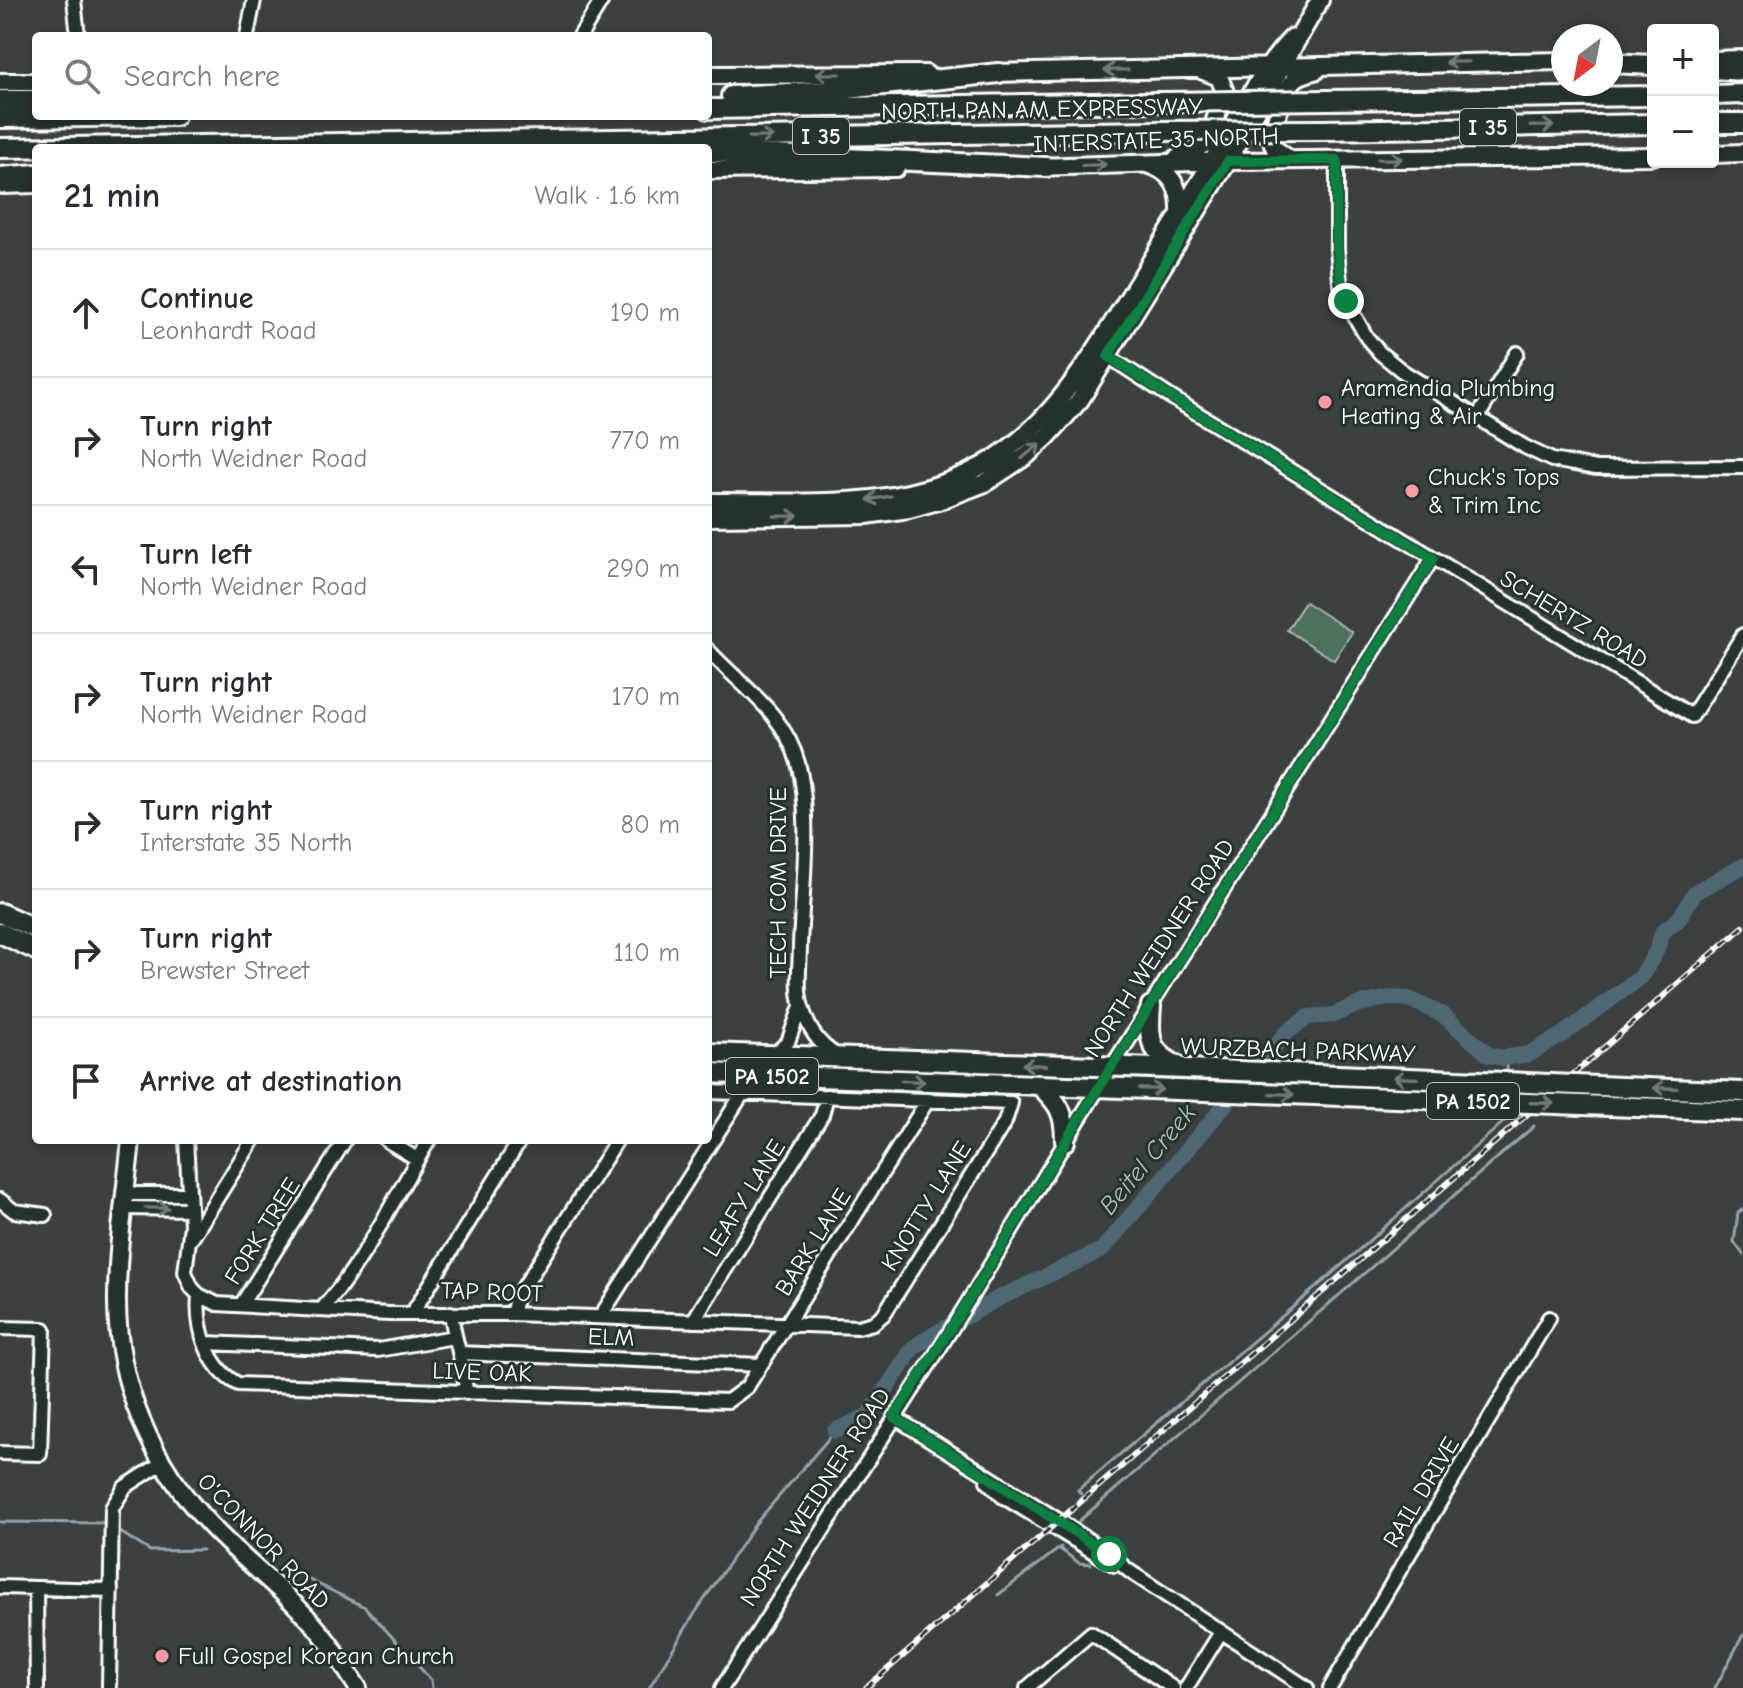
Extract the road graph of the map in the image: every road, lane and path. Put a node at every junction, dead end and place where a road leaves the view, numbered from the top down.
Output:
1 (74, 0) edge
2 (254, 0) edge
3 (602, 0) edge
4 (1320, 0) edge
5 (78, 32) edge
6 (248, 32) edge
7 (582, 32) edge
8 (1302, 32) junction
9 (1743, 59) edge
10 (1719, 60) edge
11 (1551, 61) edge
12 (1623, 63) edge
13 (1647, 63) edge
14 (1276, 66) junction
15 (1326, 67) junction
16 (1194, 68) junction
17 (1719, 69) edge
18 (1743, 71) edge
19 (999, 73) junction
20 (712, 75) edge
21 (0, 82) edge
22 (32, 82) edge
23 (1743, 94) edge
24 (1719, 95) edge
25 (1647, 96) edge
26 (712, 97) edge
27 (0, 100) edge
28 (32, 100) edge
29 (712, 109) edge
30 (0, 118) edge
31 (32, 118) edge
32 (1719, 123) edge
33 (1743, 123) edge
34 (1647, 124) edge
35 (487, 141) junction
36 (450, 144) edge
37 (502, 144) edge
38 (0, 148) edge
39 (32, 148) edge
40 (712, 152) edge
41 (1743, 153) edge
42 (1719, 154) edge
43 (1647, 156) edge
44 (1290, 160) junction
45 (1337, 160) junction
46 (1220, 161) junction
47 (1142, 162) junction
48 (1171, 162) junction
49 (1047, 167) junction
50 (712, 170) edge
51 (32, 174) edge
52 (0, 177) edge
53 (32, 184) edge
54 (0, 185) edge
55 (1180, 213) junction
56 (1102, 352) junction
57 (1517, 353) dead end
58 (1477, 418) junction
59 (1743, 467) edge
60 (958, 486) junction
61 (712, 502) edge
62 (712, 517) edge
63 (1433, 558) junction
64 (1743, 635) edge
65 (712, 654) edge
66 (0, 913) edge
67 (32, 927) edge
68 (0, 933) edge
69 (32, 948) edge
70 (801, 1006) junction
71 (1151, 1006) junction
72 (712, 1053) edge
73 (773, 1055) junction
74 (840, 1058) junction
75 (1112, 1067) junction
76 (1185, 1069) junction
77 (712, 1073) edge
78 (1039, 1085) junction
79 (1099, 1087) junction
80 (712, 1092) edge
81 (1743, 1092) edge
82 (743, 1093) junction
83 (827, 1096) junction
84 (928, 1100) junction
85 (1743, 1111) edge
86 (1065, 1141) junction
87 (712, 1142) edge
88 (131, 1144) edge
89 (186, 1144) edge
90 (250, 1144) edge
91 (342, 1144) edge
92 (393, 1144) edge
93 (426, 1144) edge
94 (518, 1144) edge
95 (614, 1144) edge
96 (710, 1144) edge
97 (417, 1159) junction
98 (189, 1194) junction
99 (0, 1200) edge
100 (125, 1201) junction
101 (190, 1209) junction
102 (45, 1215) dead end
103 (188, 1244) junction
104 (199, 1295) junction
105 (241, 1305) junction
106 (321, 1310) junction
107 (413, 1312) junction
108 (451, 1313) junction
109 (512, 1314) junction
110 (600, 1317) junction
111 (1549, 1318) dead end
112 (693, 1321) junction
113 (787, 1325) junction
114 (868, 1325) joint
115 (0, 1328) edge
116 (454, 1337) junction
117 (206, 1343) junction
118 (459, 1353) junction
119 (761, 1365) junction
120 (466, 1393) junction
121 (728, 1401) joint
122 (894, 1417) junction
123 (0, 1453) edge
124 (162, 1463) junction
125 (0, 1587) edge
126 (36, 1588) junction
127 (111, 1590) junction
128 (1221, 1632) junction
129 (37, 1688) edge
130 (109, 1688) edge
131 (358, 1688) edge
132 (722, 1688) edge
133 (1027, 1688) edge
134 (1173, 1688) edge
135 (1186, 1688) edge
136 (1307, 1688) edge
137 (1330, 1688) edge

1 - 5 street
2 - 6 street
3 - 7 street
4 - 8 main road
8 - 14 main road
8 - 15 main road
9 - 10 main road
11 -> 15 main road
12 - 13 highway
14 - 15 main road
14 - 16 main road
14 - 46 main road
15 - 44 main road
16 -> 19 main road
16 - 48 main road
17 - 18 highway
19 -> 20 main road
19 - 26 highway
21 - 22 main road
23 - 24 highway
25 - 29 highway, NORTH PAN AM EXPRESSWAY / I 35, bridge
27 - 28 highway
30 - 31 highway
32 - 33 highway
35 -> 34 highway, NORTH PAN AM EXPRESSWAY / I 35, bridge
35 - 36 highway, NORTH PAN AM EXPRESSWAY / I 35
35 - 37 highway
38 - 39 highway, NORTH PAN AM EXPRESSWAY / I 35
40 - 49 highway
41 - 42 main road
45 -> 43 main road, INTERSTATE 35 NORTH
44 - 45 main road, INTERSTATE 35 NORTH
44 - 46 main road, INTERSTATE 35 NORTH
45 - 58 street
46 - 48 main road, INTERSTATE 35 NORTH
46 - 55 main road
46 - 56 main road
47 - 48 main road, INTERSTATE 35 NORTH
49 -> 47 main road, INTERSTATE 35 NORTH
47 - 55 main road
49 - 50 main road, INTERSTATE 35 NORTH
51 - 52 highway
53 - 54 main road
55 - 56 main road
56 - 60 main road
56 - 63 street
57 - 58 street
58 - 59 street
60 -> 61 main road
62 -> 60 main road
63 - 64 street, SCHERTZ ROAD
63 - 71 street, NORTH WEIDNER ROAD
65 - 70 street, TECH COM DRIVE
66 - 67 highway
68 - 69 highway
70 - 73 street, TECH COM DRIVE
70 - 74 street, TECH COM DRIVE
71 - 75 street, NORTH WEIDNER ROAD
71 - 76 highway
72 - 73 highway, WURZBACH PARKWAY / PA 1502
73 - 74 highway, WURZBACH PARKWAY / PA 1502
75 -> 74 highway, WURZBACH PARKWAY / PA 1502
75 - 76 highway, WURZBACH PARKWAY / PA 1502
75 - 79 street, NORTH WEIDNER ROAD
81 -> 76 highway, WURZBACH PARKWAY / PA 1502, bridge
77 -> 78 highway, WURZBACH PARKWAY / PA 1502
78 - 79 highway, WURZBACH PARKWAY / PA 1502
78 - 86 highway
79 -> 85 highway, WURZBACH PARKWAY / PA 1502, bridge
79 - 86 street, NORTH WEIDNER ROAD
80 - 82 street
82 - 83 street
82 - 87 street
83 - 84 street
83 - 112 street, LEAFY LANE
84 - 113 street, BARK LANE
84 - 114 street, KNOTTY LANE
86 - 122 street, NORTH WEIDNER ROAD
88 - 100 main road, O'CONNOR ROAD
89 - 98 street
90 - 103 street
91 - 105 street, FORK TREE
92 - 97 street
93 - 97 street
94 - 107 street
95 - 109 street
96 - 110 street
97 - 106 street
98 - 100 street
98 - 101 street
99 - 102 street
100 -> 101 street
100 - 124 main road, O'CONNOR ROAD
101 - 103 street
103 - 104 street
104 - 105 street, TAP ROOT
104 - 117 street
105 - 106 street, TAP ROOT
106 - 107 street, TAP ROOT
107 - 108 street, TAP ROOT
108 - 109 street, TAP ROOT
108 - 116 street
109 - 110 street, TAP ROOT
110 - 112 street, TAP ROOT
111 - 137 street, RAIL DRIVE
112 - 113 street, TAP ROOT
113 - 114 street, TAP ROOT
113 - 119 street, BARK LANE
115 - 123 street
116 - 117 street
116 - 118 street
117 - 120 street, LIVE OAK
118 - 119 street, ELM
118 - 120 street
119 - 121 street, BARK LANE
120 - 121 street, LIVE OAK
122 - 128 street
122 - 132 street, NORTH WEIDNER ROAD
124 - 127 street
124 - 131 main road, O'CONNOR ROAD
125 - 126 street
126 - 127 street
126 - 129 street
127 - 130 street
128 - 135 street
128 - 136 street
133 - 134 street

